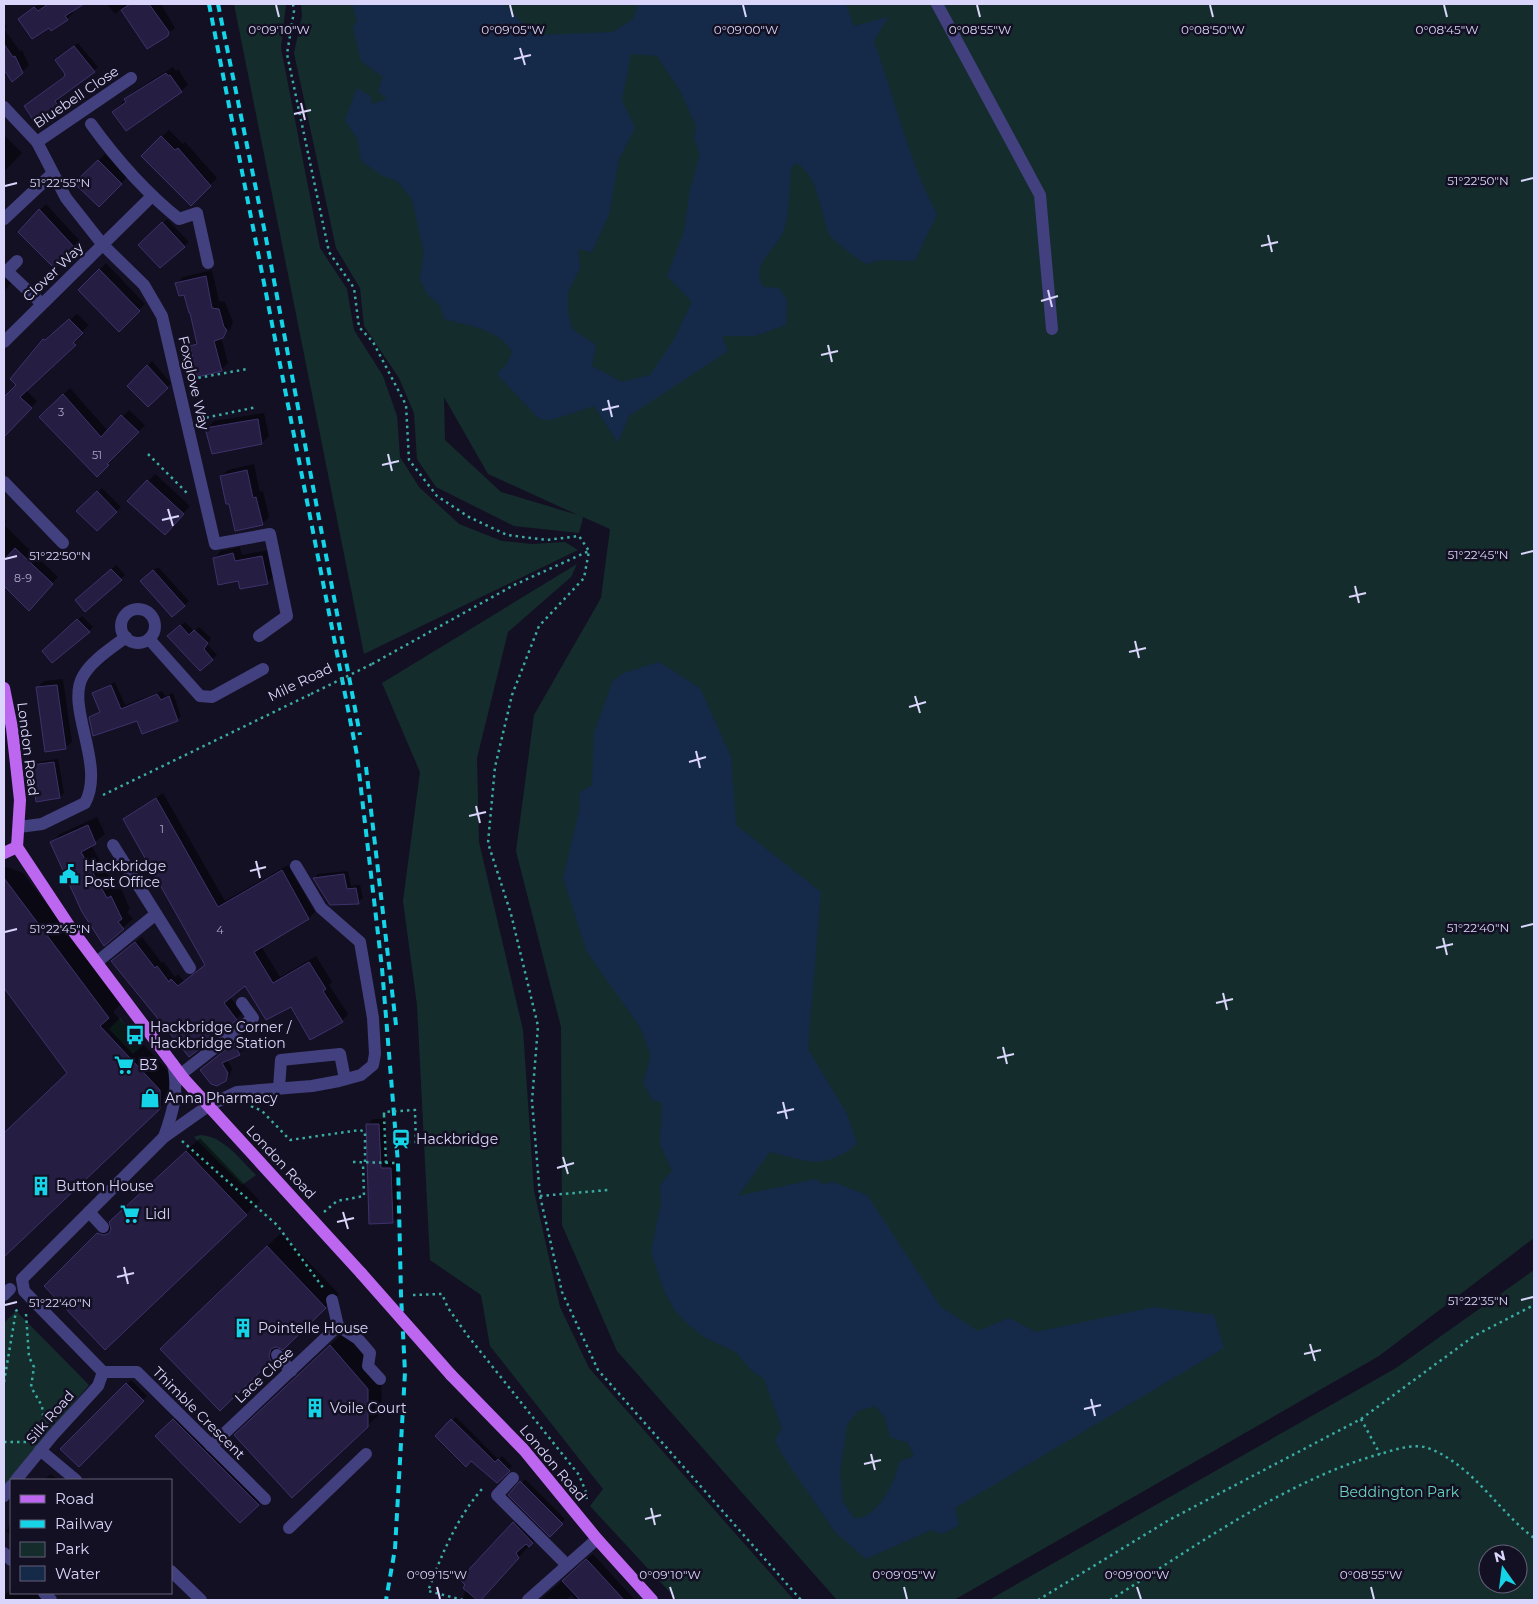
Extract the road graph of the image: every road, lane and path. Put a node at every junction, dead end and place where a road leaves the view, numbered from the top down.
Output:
1 (293, 4) edge
2 (937, 4) edge
3 (132, 78) dead end
4 (4, 107) edge
5 (91, 124) dead end
6 (37, 142) junction
7 (52, 174) junction
8 (151, 197) junction
9 (4, 219) edge
10 (103, 245) junction
11 (18, 261) dead end
12 (208, 263) dead end
13 (42, 304) junction
14 (1052, 329) dead end
15 (4, 342) edge
16 (247, 369) dead end
17 (178, 382) junction
18 (257, 407) dead end
19 (188, 421) junction
20 (148, 454) dead end
21 (4, 482) edge
22 (204, 493) junction
23 (63, 543) dead end
24 (589, 551) junction
25 (259, 636) dead end
26 (126, 637) junction
27 (149, 639) junction
28 (263, 669) dead end
29 (4, 688) edge
30 (85, 804) junction
31 (20, 827) junction
32 (113, 845) dead end
33 (17, 847) junction
34 (4, 853) edge
35 (296, 866) dead end
36 (156, 914) junction
37 (98, 962) junction
38 (190, 968) dead end
39 (242, 1003) dead end
40 (173, 1063) junction
41 (181, 1074) junction
42 (345, 1079) junction
43 (278, 1088) junction
44 (248, 1104) dead end
45 (208, 1106) junction
46 (168, 1134) junction
47 (408, 1142) dead end
48 (352, 1162) dead end
49 (364, 1163) junction
50 (386, 1163) junction
51 (395, 1163) dead end
52 (608, 1190) dead end
53 (540, 1196) junction
54 (89, 1212) junction
55 (324, 1212) dead end
56 (104, 1227) dead end
57 (12, 1290) edge
58 (414, 1295) dead end
59 (30, 1298) junction
60 (332, 1300) joint
61 (1534, 1305) edge
62 (20, 1307) junction
63 (338, 1326) junction
64 (277, 1355) dead end
65 (291, 1371) junction
66 (103, 1372) junction
67 (380, 1379) dead end
68 (4, 1382) edge
69 (1361, 1418) junction
70 (53, 1435) junction
71 (4, 1442) edge
72 (35, 1446) junction
73 (211, 1446) junction
74 (366, 1454) dead end
75 (1380, 1454) junction
76 (513, 1478) dead end
77 (17, 1479) edge
78 (75, 1479) edge
79 (482, 1489) dead end
80 (265, 1499) dead end
81 (586, 1507) dead end
82 (289, 1528) dead end
83 (1534, 1538) edge
84 (597, 1539) junction
85 (567, 1565) junction
86 (172, 1572) edge
87 (201, 1600) edge
88 (462, 1600) edge
89 (528, 1600) edge
90 (652, 1600) edge
91 (801, 1600) edge
92 (1038, 1600) edge
93 (1110, 1600) edge

1 - 24 path
2 - 14 street
3 - 6 street, Bluebell Close
4 - 6 street, Foxglove Way
5 - 8 street
6 - 7 street, Foxglove Way
7 - 9 street
7 - 10 street, Foxglove Way
8 - 10 street, Clover Way
8 - 12 street
10 - 13 street, Clover Way
10 - 17 street, Foxglove Way
11 - 13 street
13 - 15 street, Clover Way
16 - 17 path
17 - 19 street, Foxglove Way
18 - 19 path
19 - 22 street, Foxglove Way
20 - 22 path
21 - 23 street
22 - 25 street, Foxglove Way
24 - 30 path, Mile Road, bridge
24 - 53 path
26 - 27 street
26 - 27 street
26 - 30 street
27 - 28 street
29 - 31 main road, London Road
30 - 31 street
31 - 33 main road, London Road
32 - 36 street
33 - 34 main road
33 - 37 main road, London Road
35 - 42 street
36 - 37 street
36 - 38 street
37 - 40 main road, London Road
39 - 41 street
40 - 41 main road, London Road
40 - 46 street
41 - 45 main road, London Road
42 - 43 street
42 - 43 street
43 - 45 street
44 - 49 path
45 - 46 street
45 - 84 main road, London Road, bridge
46 - 54 street
46 - 60 path
47 - 50 path, bridge
48 - 49 path
49 - 50 path
49 - 55 path
50 - 51 path
52 - 53 path
53 - 91 path
54 - 56 street
54 - 57 street
57 - 59 street
58 - 81 path
59 - 62 path
59 - 66 street
60 - 63 street
61 - 69 path
62 - 68 path
62 - 70 path
63 - 65 street, Lace Close
63 - 67 street
64 - 65 street
65 - 73 street, Lace Close
66 - 70 street, Silk Road
66 - 73 street, Thimble Crescent
69 - 75 path
69 - 92 path
70 - 72 street, Silk Road
71 - 72 path
72 - 77 street, Silk Road
72 - 78 street
73 - 80 street, Thimble Crescent
74 - 82 street
75 - 83 path
75 - 93 path
76 - 85 street
79 - 88 path
84 - 85 street
84 - 90 main road, London Road
85 - 89 street
86 - 87 street

